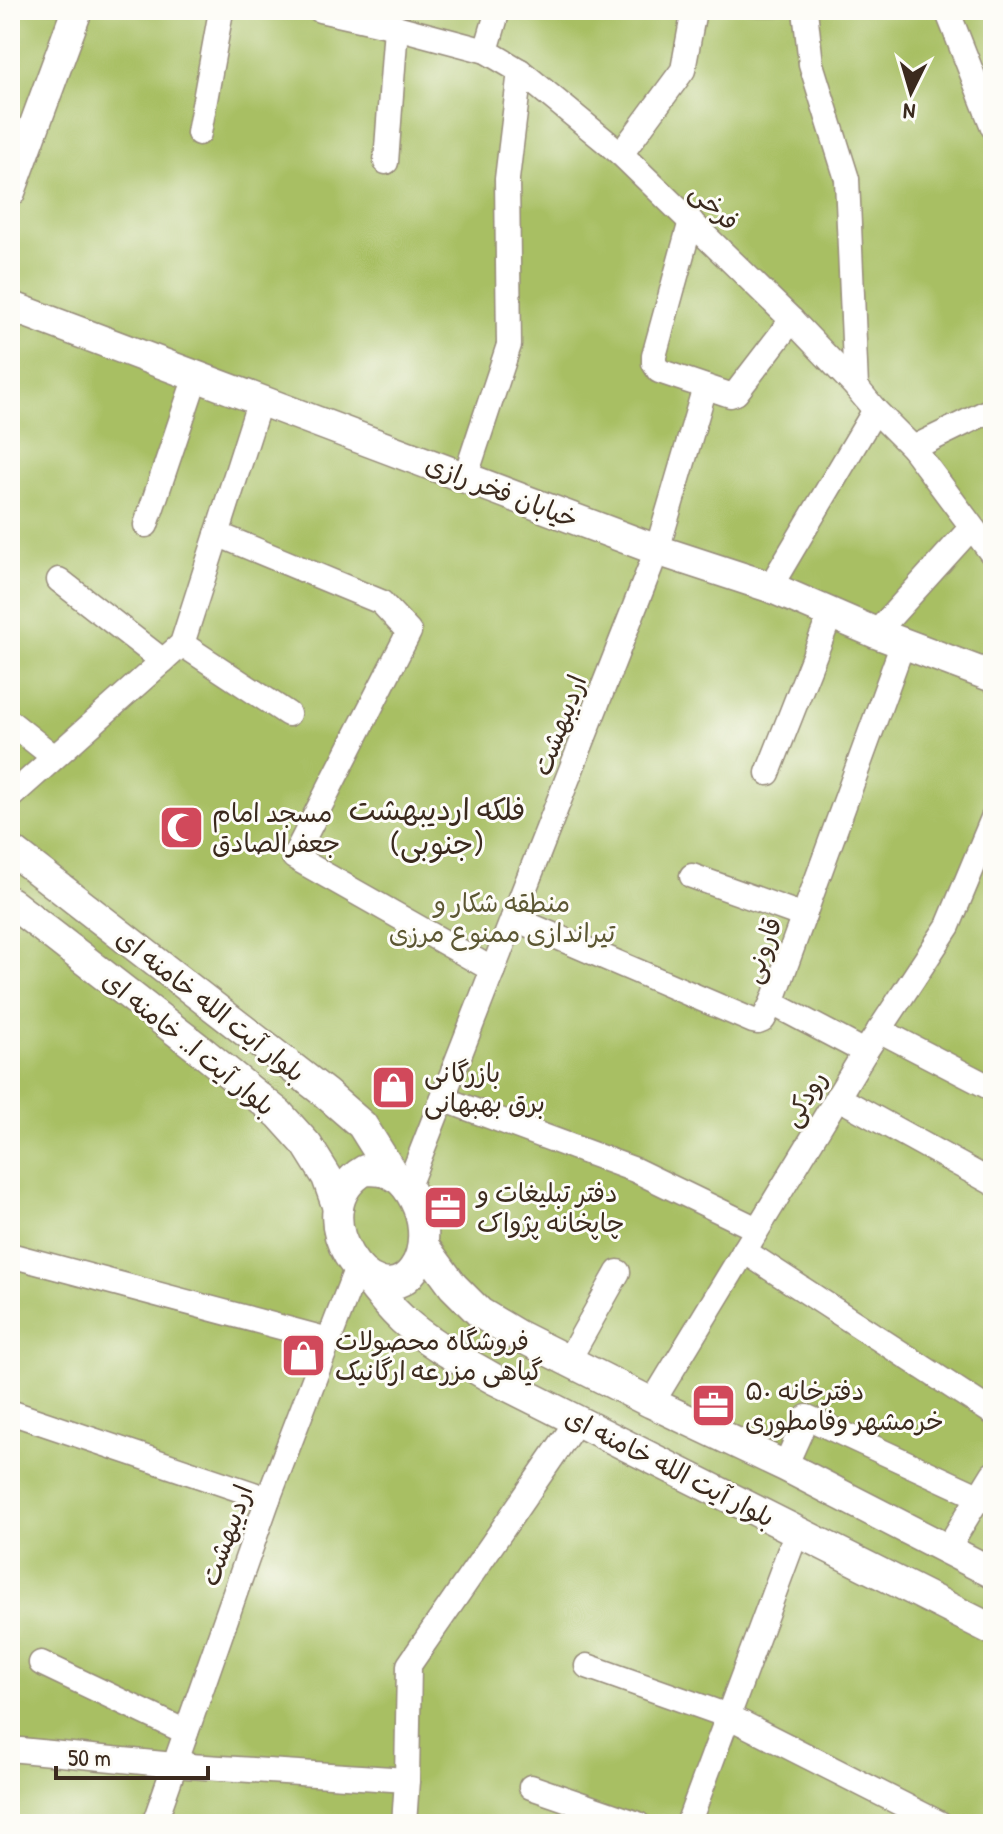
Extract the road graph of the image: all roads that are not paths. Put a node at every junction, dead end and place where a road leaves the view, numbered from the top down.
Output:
1 (59, 10) edge
2 (77, 10) edge
3 (214, 10) edge
4 (241, 10) edge
5 (320, 10) edge
6 (498, 10) edge
7 (694, 10) edge
8 (805, 10) edge
9 (947, 10) edge
10 (221, 11) edge
11 (396, 27) junction
12 (486, 51) junction
13 (520, 71) junction
14 (993, 127) edge
15 (199, 133) dead end
16 (10, 142) edge
17 (621, 154) junction
18 (386, 162) dead end
19 (10, 192) edge
20 (691, 221) junction
21 (10, 306) edge
22 (792, 320) junction
23 (196, 376) junction
24 (705, 387) junction
25 (856, 387) junction
26 (260, 400) junction
27 (993, 409) edge
28 (875, 410) junction
29 (913, 448) junction
30 (465, 478) junction
31 (146, 525) dead end
32 (971, 528) junction
33 (217, 534) junction
34 (657, 550) junction
35 (993, 555) edge
36 (59, 580) dead end
37 (770, 587) junction
38 (831, 613) junction
39 (890, 638) junction
40 (182, 644) junction
41 (163, 661) junction
42 (993, 677) edge
43 (288, 714) dead end
44 (10, 722) edge
45 (54, 757) junction
46 (768, 773) dead end
47 (10, 797) edge
48 (993, 818) edge
49 (10, 849) edge
50 (692, 876) dead end
51 (14, 913) edge
52 (804, 916) junction
53 (513, 918) junction
54 (493, 970) junction
55 (772, 1003) junction
56 (879, 1030) junction
57 (865, 1052) junction
58 (993, 1089) edge
59 (837, 1097) junction
60 (443, 1099) junction
61 (401, 1182) junction
62 (993, 1183) edge
63 (338, 1208) junction
64 (757, 1229) junction
65 (423, 1245) junction
66 (744, 1251) junction
67 (10, 1255) edge
68 (361, 1272) junction
69 (618, 1272) dead end
70 (329, 1340) junction
71 (568, 1361) junction
72 (652, 1403) junction
73 (10, 1412) edge
74 (993, 1413) edge
75 (577, 1421) junction
76 (785, 1466) junction
77 (993, 1474) edge
78 (819, 1485) junction
79 (268, 1499) junction
80 (986, 1500) edge
81 (797, 1531) junction
82 (947, 1549) junction
83 (993, 1573) edge
84 (993, 1630) edge
85 (41, 1663) dead end
86 (587, 1666) dead end
87 (728, 1716) junction
88 (186, 1732) junction
89 (10, 1749) edge
90 (174, 1765) junction
91 (407, 1780) junction
92 (531, 1787) dead end
93 (154, 1824) edge
94 (404, 1824) edge
95 (638, 1824) edge
96 (688, 1824) edge
97 (941, 1824) edge

1 - 16 main road
2 - 19 main road
3 - 10 street
4 - 10 street
5 - 11 street, فرخی
6 - 12 street
7 - 17 street
8 - 25 street
9 - 14 street
10 - 15 street
11 - 12 street, فرخی
11 - 18 street
12 - 13 street, فرخی
13 - 17 street, فرخی
13 - 30 street
17 - 20 street, فرخی
20 - 22 street, فرخی
20 - 24 street
21 - 23 main road, خیابان فخر رازی
22 - 24 street
22 - 25 street, فرخی
23 - 26 main road, خیابان فخر رازی
23 - 31 street
24 - 34 street, اردیبهشت
25 - 28 street, فرخی
26 - 30 main road, خیابان فخر رازی
26 - 33 street
27 - 29 street
28 - 29 street, فرخی
28 - 37 street
29 - 32 street, فرخی
30 - 34 main road, خیابان فخر رازی
32 - 35 street, فرخی
32 - 39 street
33 - 40 street
33 - 54 street
34 - 37 main road, خیابان فخر رازی
34 - 53 street, اردیبهشت
36 - 41 street
37 - 38 main road, خیابان فخر رازی
38 - 39 main road, خیابان فخر رازی
38 - 46 street
39 - 42 main road, خیابان فخر رازی
39 - 52 street, قارونی
40 - 41 street
40 - 43 street
41 - 45 street
44 - 45 street
45 - 47 street
48 - 56 street, رودکی
49 - 61 main road, بلوار آیت الله خامنه ای
50 - 52 street
51 - 63 main road, بلوار آیت ا.. خامنه ای
52 - 55 street, قارونی
53 - 54 street, اردیبهشت
53 - 55 street, قارونی
54 - 60 street, اردیبهشت
55 - 57 street
56 - 57 street, رودکی
56 - 58 street
57 - 59 street, رودکی
59 - 62 street
59 - 64 street, رودکی
60 - 61 street, اردیبهشت
60 - 64 street
61 - 63 main road
61 - 65 main road
63 - 68 main road
64 - 66 street, رودکی
65 - 68 main road
65 - 71 main road, بلوار آیت الله خامنه ای
66 - 72 street, رودکی
66 - 74 street
67 - 70 street
68 - 70 street, اردیبهشت
68 - 75 main road, بلوار آیت الله خامنه ای
69 - 71 street
70 - 79 street, اردیبهشت
71 - 72 main road, بلوار آیت الله خامنه ای
72 - 76 main road, بلوار آیت الله خامنه ای
73 - 79 street
75 - 81 main road, بلوار آیت الله خامنه ای
75 - 91 street
76 - 78 main road, بلوار آیت الله خامنه ای
76 - 80 street
77 - 80 street
78 - 81 main road
78 - 82 main road, بلوار آیت الله خامنه ای
79 - 88 street, اردیبهشت
80 - 82 street
81 - 84 main road, بلوار آیت الله خامنه ای
81 - 87 street
82 - 83 main road, بلوار آیت الله خامنه ای
85 - 88 street
86 - 87 street
87 - 96 street
87 - 97 street
88 - 90 street, اردیبهشت
89 - 90 street
90 - 91 street
90 - 93 street, اردیبهشت
91 - 94 street
92 - 95 street

